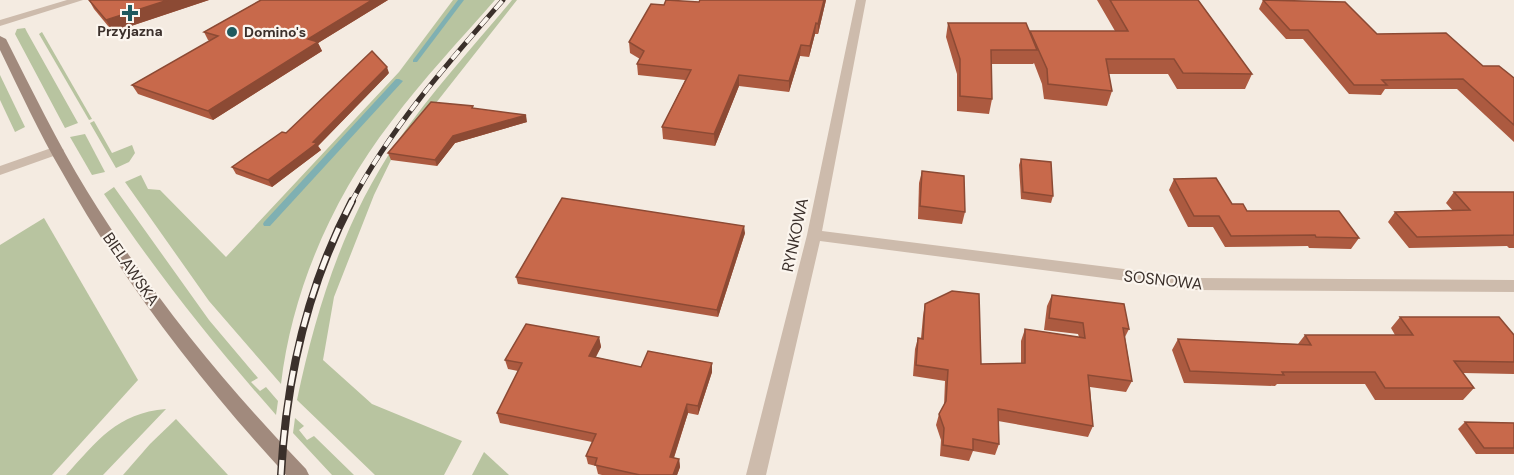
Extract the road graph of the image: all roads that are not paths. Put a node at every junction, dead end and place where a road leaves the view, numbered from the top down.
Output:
1 (78, 0) edge
2 (861, 0) edge
3 (0, 23) edge
4 (0, 39) edge
5 (57, 150) junction
6 (0, 171) edge
7 (814, 235) junction
8 (1514, 286) edge
9 (299, 475) edge
10 (756, 475) edge

1 - 3 street
2 - 7 street, RYNKOWA
4 - 5 street, BIELAWSKA
5 - 6 street
5 - 9 street, BIELAWSKA
7 - 8 street, SOSNOWA
7 - 10 street, RYNKOWA

